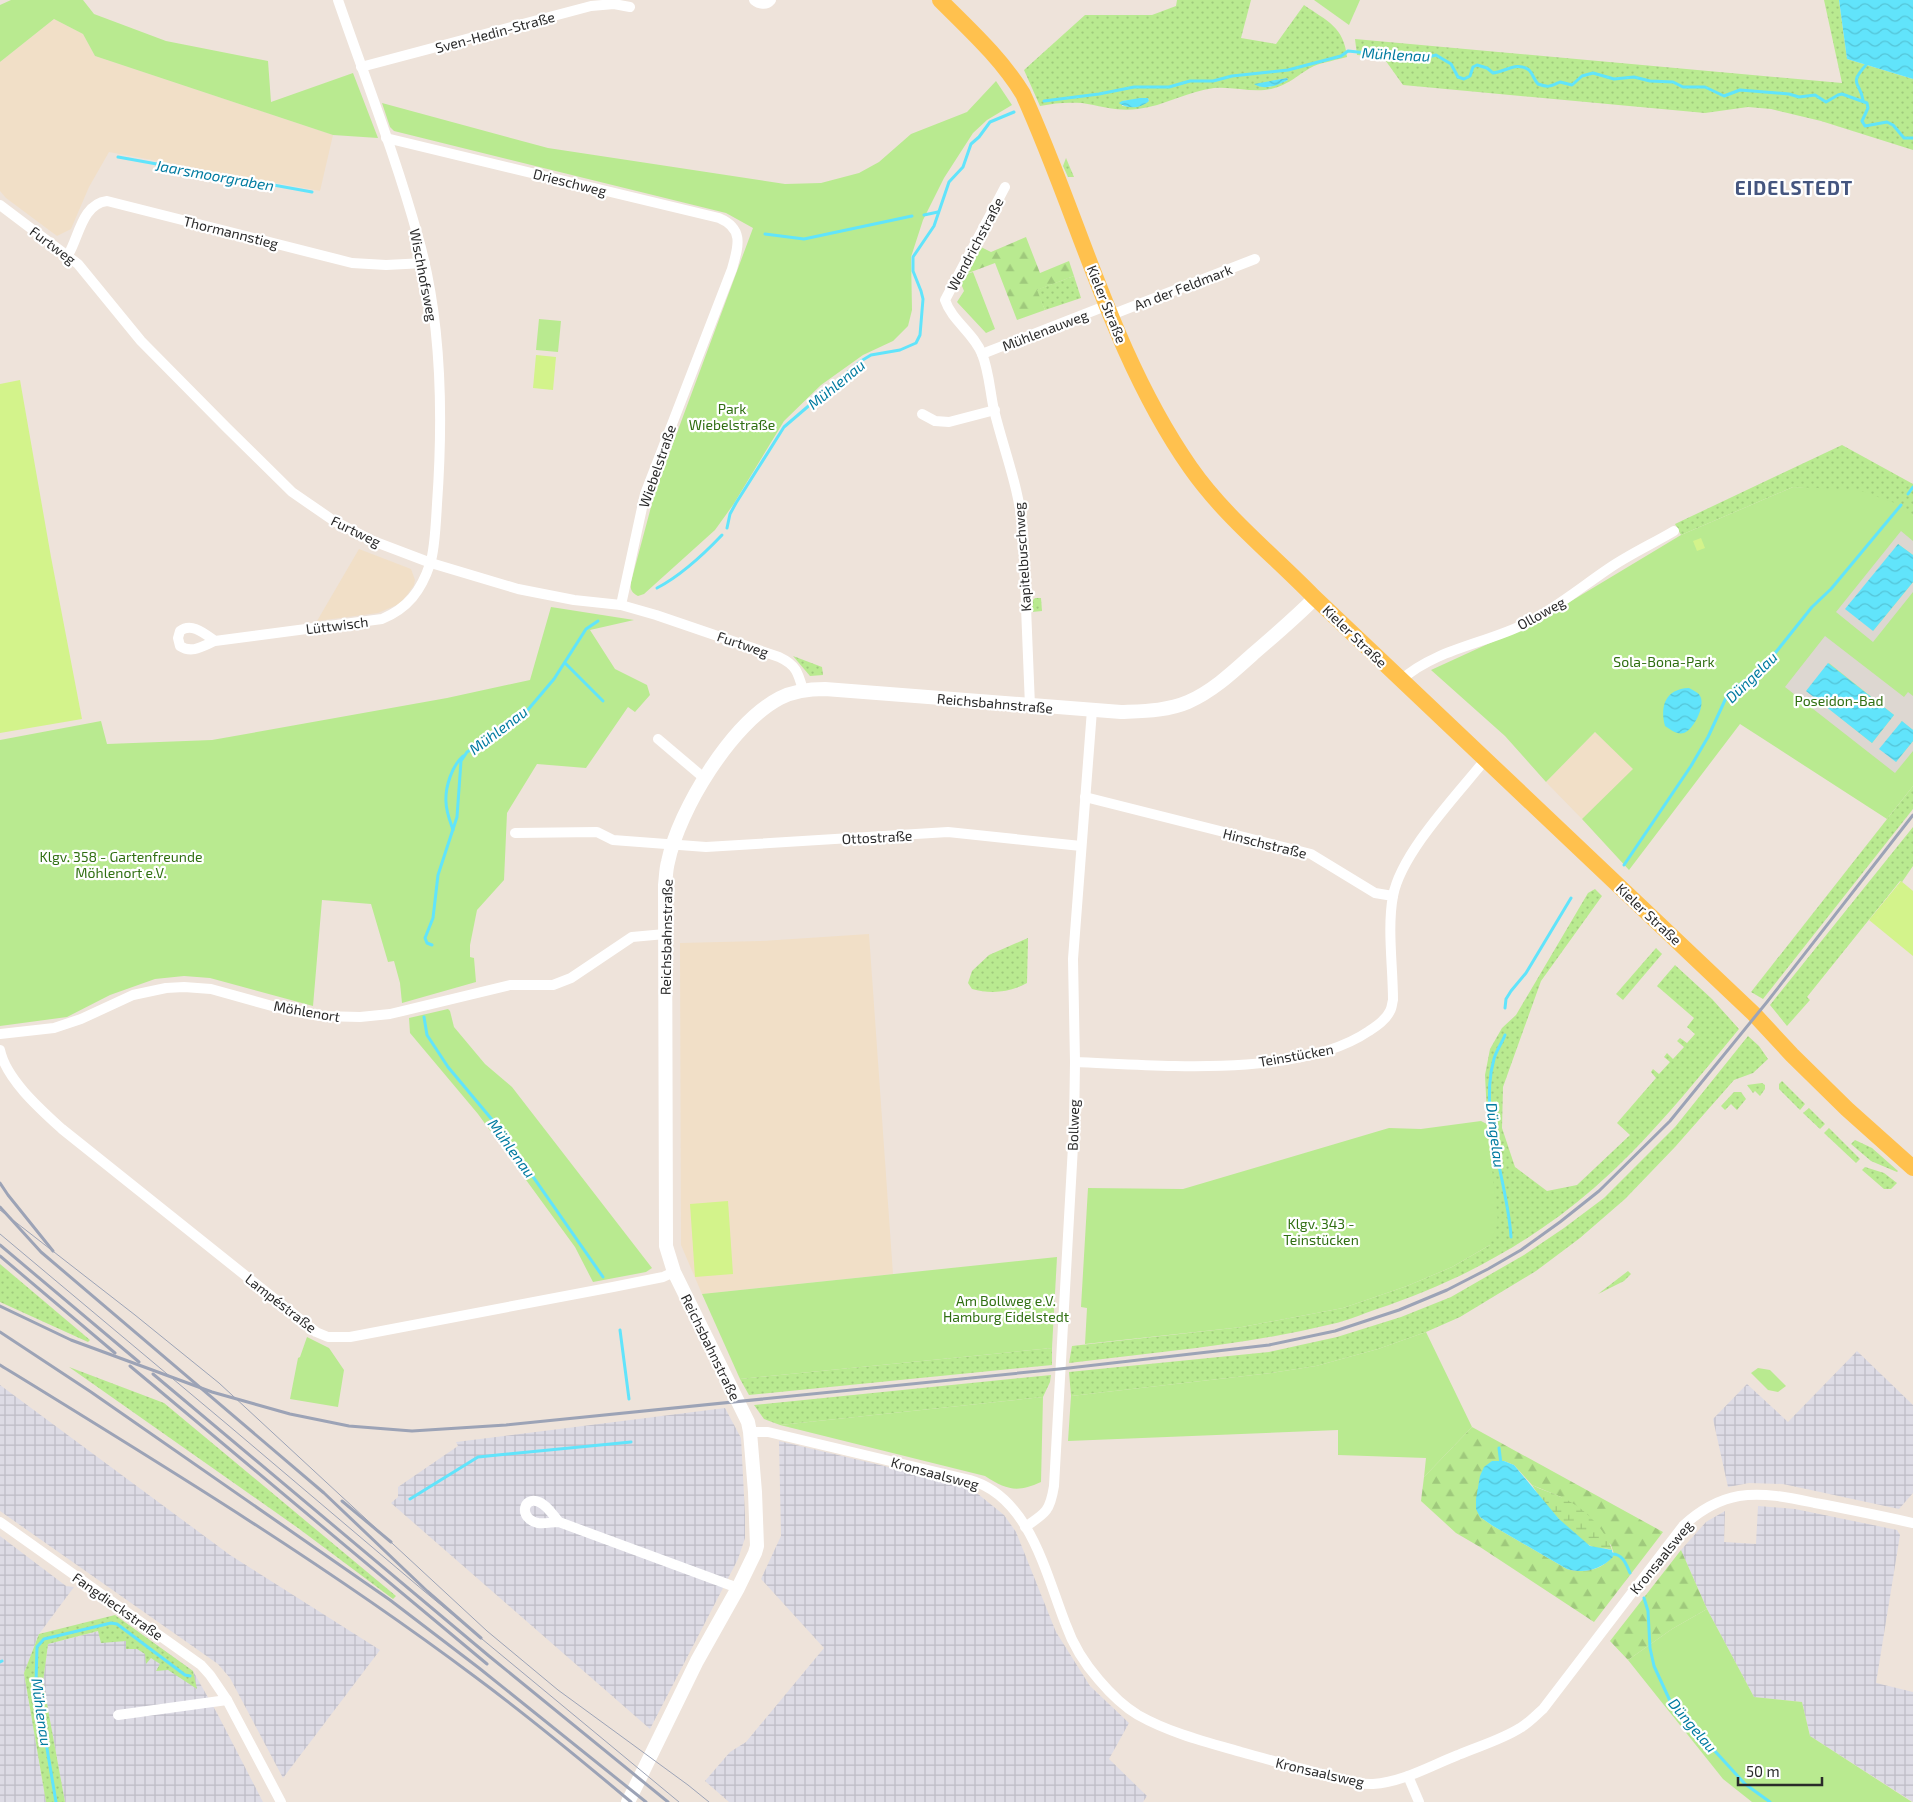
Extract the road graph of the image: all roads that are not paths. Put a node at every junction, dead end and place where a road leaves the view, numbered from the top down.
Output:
1 (338, 0) edge
2 (754, 0) edge
3 (770, 0) edge
4 (940, 0) edge
5 (630, 7) dead end
6 (361, 67) junction
7 (386, 138) junction
8 (1006, 187) dead end
9 (0, 205) edge
10 (738, 246) joint
11 (68, 255) junction
12 (1255, 260) dead end
13 (425, 263) junction
14 (945, 300) joint
15 (1109, 310) junction
16 (982, 354) junction
17 (995, 410) junction
18 (922, 414) dead end
19 (1674, 532) dead end
20 (431, 563) junction
21 (1315, 598) junction
22 (621, 605) junction
23 (215, 641) dead end
24 (1401, 680) junction
25 (803, 690) junction
26 (1030, 706) junction
27 (1092, 710) junction
28 (658, 738) dead end
29 (1485, 760) junction
30 (704, 778) junction
31 (1085, 797) junction
32 (515, 833) dead end
33 (673, 844) junction
34 (1081, 846) junction
35 (1393, 896) junction
36 (665, 934) junction
37 (0, 1034) edge
38 (0, 1050) edge
39 (1075, 1062) junction
40 (1913, 1168) edge
41 (674, 1272) junction
42 (750, 1432) junction
43 (0, 1522) edge
44 (559, 1522) dead end
45 (1913, 1523) edge
46 (1025, 1527) junction
47 (738, 1588) junction
48 (227, 1700) junction
49 (118, 1715) dead end
50 (1408, 1776) junction
51 (282, 1802) edge
52 (628, 1802) edge
53 (1419, 1802) edge

1 - 6 street, Wischhofsweg
2 - 3 street
4 - 15 main road, Kieler Straße
5 - 6 street, Sven-Hedin-Straße
6 - 7 street, Wischhofsweg
7 - 10 street, Drieschweg
7 - 13 street, Wischhofsweg
8 - 14 street, Wendrichstraße
9 - 11 street, Furtweg
10 - 22 street, Wiebelstraße
11 - 13 street, Thormannstieg
11 - 20 street, Furtweg
12 - 15 street, An der Feldmark
13 - 20 street, Wischhofsweg
14 - 16 street, Kapitelbuschweg
15 - 16 street, Mühlenauweg
15 - 21 main road, Kieler Straße
16 - 17 street, Kapitelbuschweg
17 - 18 street
17 - 26 street, Kapitelbuschweg
19 - 24 street, Olloweg
20 - 22 street, Furtweg
20 - 23 street, Lüttwisch
21 - 24 main road, Kieler Straße
21 - 27 street, Reichsbahnstraße
22 - 25 street, Furtweg
24 - 29 main road, Kieler Straße
25 - 26 street, Reichsbahnstraße
25 - 30 street, Reichsbahnstraße
26 - 27 street, Reichsbahnstraße
27 - 31 street, Bollweg
28 - 30 street
29 - 35 street
29 - 40 main road, Kieler Straße
30 - 33 street, Reichsbahnstraße
31 - 34 street, Bollweg
31 - 35 street, Hinschstraße
32 - 33 street, Ottostraße
33 - 34 street, Ottostraße
33 - 36 street, Reichsbahnstraße
34 - 39 street, Bollweg
35 - 39 street, Teinstücken
36 - 37 street, Möhlenort
36 - 41 street, Reichsbahnstraße
38 - 41 street, Lampéstraße
39 - 46 street, Bollweg
41 - 42 street, Reichsbahnstraße
42 - 46 street, Kronsaalsweg
42 - 47 street, Reichsbahnstraße
43 - 48 street, Fangdieckstraße
44 - 47 street
45 - 50 street, Kronsaalsweg
46 - 50 street, Kronsaalsweg
47 - 52 street, Reichsbahnstraße
48 - 49 street
48 - 51 street, Fangdieckstraße
50 - 53 street

